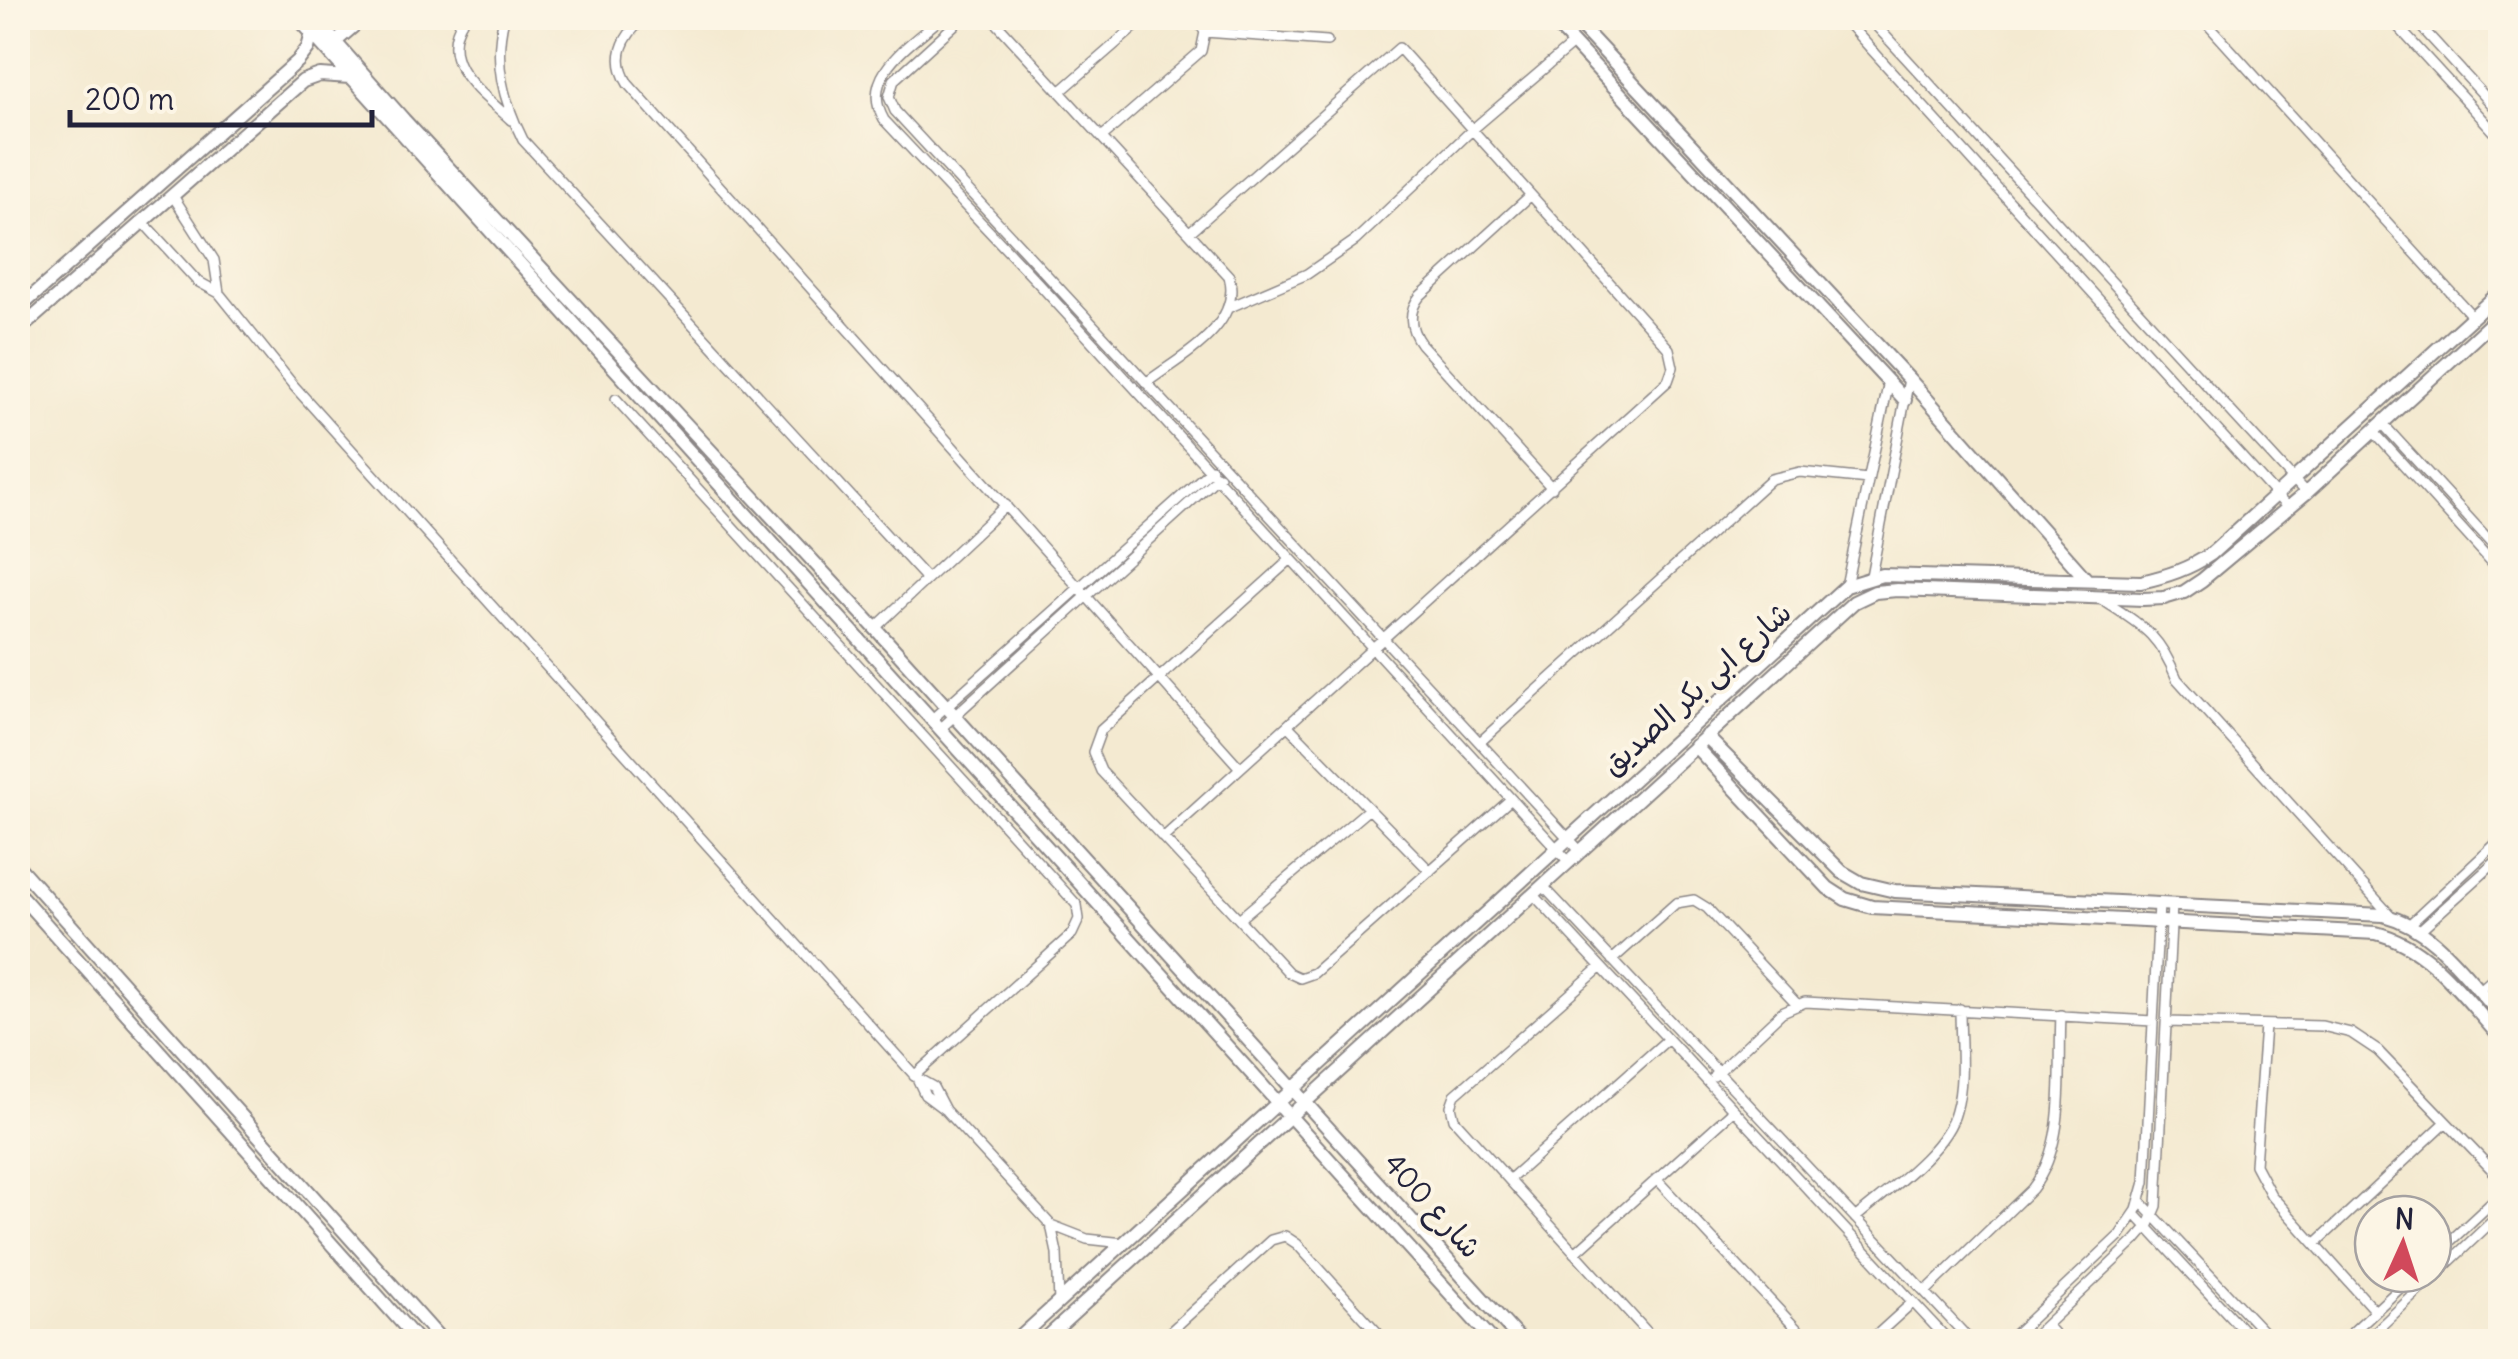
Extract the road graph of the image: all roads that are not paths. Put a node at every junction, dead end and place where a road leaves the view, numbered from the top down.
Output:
1 (298, 18) edge
2 (334, 18) edge
3 (362, 18) edge
4 (464, 18) edge
5 (504, 18) edge
6 (644, 18) edge
7 (941, 18) edge
8 (962, 18) edge
9 (992, 18) edge
10 (1145, 18) edge
11 (1196, 18) edge
12 (1550, 18) edge
13 (1573, 18) edge
14 (1843, 18) edge
15 (1869, 18) edge
16 (2202, 18) edge
17 (2390, 18) edge
18 (2413, 18) edge
19 (316, 26) edge
20 (1204, 32) junction
21 (1327, 41) dead end
22 (335, 42) junction
23 (1574, 43) junction
24 (292, 67) junction
25 (350, 78) junction
26 (304, 81) junction
27 (1061, 91) junction
28 (2500, 113) edge
29 (400, 124) junction
30 (516, 124) junction
31 (1473, 129) junction
32 (1103, 136) junction
33 (2500, 138) edge
34 (1531, 195) junction
35 (173, 196) junction
36 (143, 222) junction
37 (1191, 231) junction
38 (2500, 292) edge
39 (220, 293) junction
40 (1230, 307) junction
41 (18, 308) edge
42 (2500, 315) edge
43 (2473, 317) junction
44 (18, 331) edge
45 (1893, 362) junction
46 (1909, 379) junction
47 (1149, 382) junction
48 (1889, 382) junction
49 (1137, 391) junction
50 (616, 399) dead end
51 (1905, 400) junction
52 (2377, 427) junction
53 (1225, 464) junction
54 (1214, 474) junction
55 (1868, 479) junction
56 (2293, 479) junction
57 (1552, 488) junction
58 (2306, 493) junction
59 (2276, 495) junction
60 (1006, 505) junction
61 (2288, 508) junction
62 (2500, 552) edge
63 (1291, 559) junction
64 (2500, 571) edge
65 (1872, 576) junction
66 (927, 580) junction
67 (2087, 580) junction
68 (1846, 586) junction
69 (1084, 592) junction
70 (2102, 599) junction
71 (875, 628) junction
72 (1385, 638) junction
73 (1373, 649) junction
74 (1160, 678) junction
75 (950, 712) junction
76 (935, 724) junction
77 (1288, 726) junction
78 (1706, 736) junction
79 (1480, 742) junction
80 (1695, 746) junction
81 (1240, 768) junction
82 (1511, 798) junction
83 (1369, 809) junction
84 (1163, 838) junction
85 (1568, 838) junction
86 (2500, 840) edge
87 (1556, 848) junction
88 (1581, 852) junction
89 (2500, 858) edge
90 (1569, 862) junction
91 (18, 866) edge
92 (1430, 871) junction
93 (1538, 890) junction
94 (18, 893) edge
95 (2165, 904) junction
96 (2393, 918) junction
97 (1239, 919) junction
98 (2164, 922) junction
99 (2415, 927) junction
100 (1612, 960) junction
101 (1601, 968) junction
102 (2500, 972) edge
103 (2480, 992) junction
104 (1797, 1004) junction
105 (1960, 1010) junction
106 (2500, 1014) edge
107 (2060, 1015) junction
108 (2153, 1021) junction
109 (2167, 1022) junction
110 (2266, 1024) junction
111 (2500, 1037) edge
112 (1668, 1039) junction
113 (1718, 1072) junction
114 (916, 1077) junction
115 (1708, 1082) junction
116 (1294, 1087) junction
117 (1306, 1101) junction
118 (1277, 1102) junction
119 (1734, 1110) junction
120 (1290, 1116) junction
121 (2446, 1122) junction
122 (2500, 1178) edge
123 (1656, 1179) junction
124 (1509, 1180) junction
125 (2500, 1195) edge
126 (2140, 1200) junction
127 (2135, 1214) junction
128 (2500, 1214) edge
129 (2154, 1215) junction
130 (1855, 1218) junction
131 (1051, 1225) junction
132 (2147, 1227) junction
133 (2453, 1238) edge
134 (1124, 1243) junction
135 (2315, 1244) junction
136 (1575, 1252) junction
137 (1925, 1292) junction
138 (2393, 1294) edge
139 (1059, 1302) junction
140 (1913, 1302) junction
141 (2375, 1310) junction
142 (2046, 1325) junction
143 (419, 1342) edge
144 (443, 1342) edge
145 (1015, 1342) edge
146 (1042, 1342) edge
147 (1159, 1342) edge
148 (1386, 1342) edge
149 (1494, 1342) edge
150 (1522, 1342) edge
151 (1656, 1342) edge
152 (1809, 1342) edge
153 (1870, 1342) edge
154 (1950, 1342) edge
155 (1972, 1342) edge
156 (2007, 1342) edge
157 (2028, 1342) edge
158 (2061, 1342) edge
159 (2254, 1342) edge
160 (2272, 1342) edge
161 (2342, 1342) edge
162 (2364, 1342) edge

1 - 19 main road
2 - 19 main road
3 - 22 main road
4 - 30 street
5 - 30 street
6 - 60 street
7 - 49 street
8 - 47 street
9 - 27 street
10 - 27 street
11 - 20 street
12 - 23 main road
13 - 45 main road
14 - 59 street
15 - 56 street
16 - 43 street
17 - 33 street
18 - 28 street
19 - 22 main road
19 - 24 main road
19 - 25 main road
20 - 21 street
20 - 32 street
22 - 29 main road
23 - 31 street
23 - 48 main road
24 - 26 main road
24 - 41 main road
25 - 26 main road
25 - 29 main road
26 - 35 main road
27 - 32 street
29 - 71 main road, شارع 400
29 - 76 main road, شارع 400
30 - 66 street
31 - 34 street
31 - 37 street
31 - 40 street
32 - 37 street
34 - 57 street
34 - 57 street
35 - 36 main road
35 - 39 street
36 - 39 street
36 - 44 main road
37 - 40 street
38 - 43 main road, شارع ابى بكر الصديق
39 - 114 street
40 - 47 street
42 - 52 main road, شارع ابى بكر الصديق
43 - 56 main road, شارع ابى بكر الصديق
45 - 46 main road
45 - 48 main road
46 - 51 street
46 - 67 main road
47 - 49 street
47 - 53 street
48 - 51 main road
48 - 55 street
49 - 54 street
50 - 114 street
51 - 65 street
52 - 58 main road, شارع ابى بكر الصديق
52 - 62 street
52 - 64 street
53 - 54 street
53 - 72 street
54 - 63 street
54 - 69 street
55 - 68 street
55 - 79 street
56 - 58 street
56 - 59 main road, شارع ابى بكر الصديق
57 - 72 street
58 - 61 main road, شارع ابى بكر الصديق
59 - 61 street
59 - 67 main road, شارع ابى بكر الصديق
60 - 66 street
60 - 69 street
61 - 70 main road, شارع ابى بكر الصديق
63 - 73 street
63 - 74 street
65 - 67 main road, شارع ابى بكر الصديق
65 - 68 main road, شارع ابى بكر الصديق
66 - 71 street
67 - 70 main road
68 - 85 main road, شارع ابى بكر الصديق
69 - 74 street
69 - 75 street
70 - 78 main road, شارع ابى بكر الصديق
70 - 96 street
71 - 75 main road, شارع 400
72 - 73 street
72 - 79 street
73 - 77 street
73 - 82 street
74 - 81 street
74 - 84 street
75 - 76 street
75 - 116 main road, شارع 400
76 - 118 main road, شارع 400
77 - 81 street
77 - 83 street
78 - 80 main road, شارع ابى بكر الصديق
78 - 95 main road
79 - 85 street
80 - 88 main road, شارع ابى بكر الصديق
80 - 98 main road
81 - 84 street
82 - 87 street
82 - 92 street
83 - 92 street
83 - 97 street
84 - 97 street
85 - 87 main road, شارع ابى بكر الصديق
85 - 88 street
86 - 99 street
87 - 90 street
87 - 116 main road, شارع ابى بكر الصديق
88 - 90 main road, شارع ابى بكر الصديق
89 - 99 street
90 - 93 main road, شارع ابى بكر الصديق
91 - 144 main road
92 - 97 street
93 - 100 street
93 - 101 street
93 - 117 main road, شارع ابى بكر الصديق
94 - 143 main road
95 - 96 main road
95 - 98 street
96 - 99 main road
98 - 108 street
98 - 109 street
98 - 111 main road
99 - 103 main road
100 - 104 street
100 - 113 street
101 - 112 street
101 - 124 street
102 - 103 street
103 - 106 main road
104 - 105 street
104 - 113 street
105 - 107 street
105 - 130 street
107 - 108 street
107 - 137 street
108 - 126 street
109 - 110 street
109 - 129 street
110 - 121 street
110 - 135 street
112 - 115 street
112 - 124 street
113 - 115 street
113 - 130 street
114 - 131 street
115 - 119 street
116 - 117 main road, شارع 400
116 - 118 main road, شارع ابى بكر الصديق
117 - 120 main road, شارع ابى بكر الصديق
117 - 150 main road, شارع 400
118 - 120 main road, شارع 400
118 - 134 main road, شارع ابى بكر الصديق
119 - 123 street
119 - 140 street
120 - 146 main road, شارع ابى بكر الصديق
120 - 149 main road, شارع 400
121 - 122 street
121 - 135 street
123 - 136 street
123 - 152 street
124 - 136 street
125 - 133 street
126 - 127 street
126 - 129 street
127 - 132 street
127 - 156 street
128 - 162 street
129 - 132 street
129 - 160 street
130 - 137 street
131 - 134 street
131 - 139 street
132 - 142 street
132 - 159 street
134 - 139 main road, شارع ابى بكر الصديق
135 - 141 street
136 - 151 street
137 - 155 street
138 - 141 street
139 - 145 main road, شارع ابى بكر الصديق
140 - 153 street
140 - 154 street
141 - 161 street
142 - 157 street
142 - 158 street
147 - 148 street

